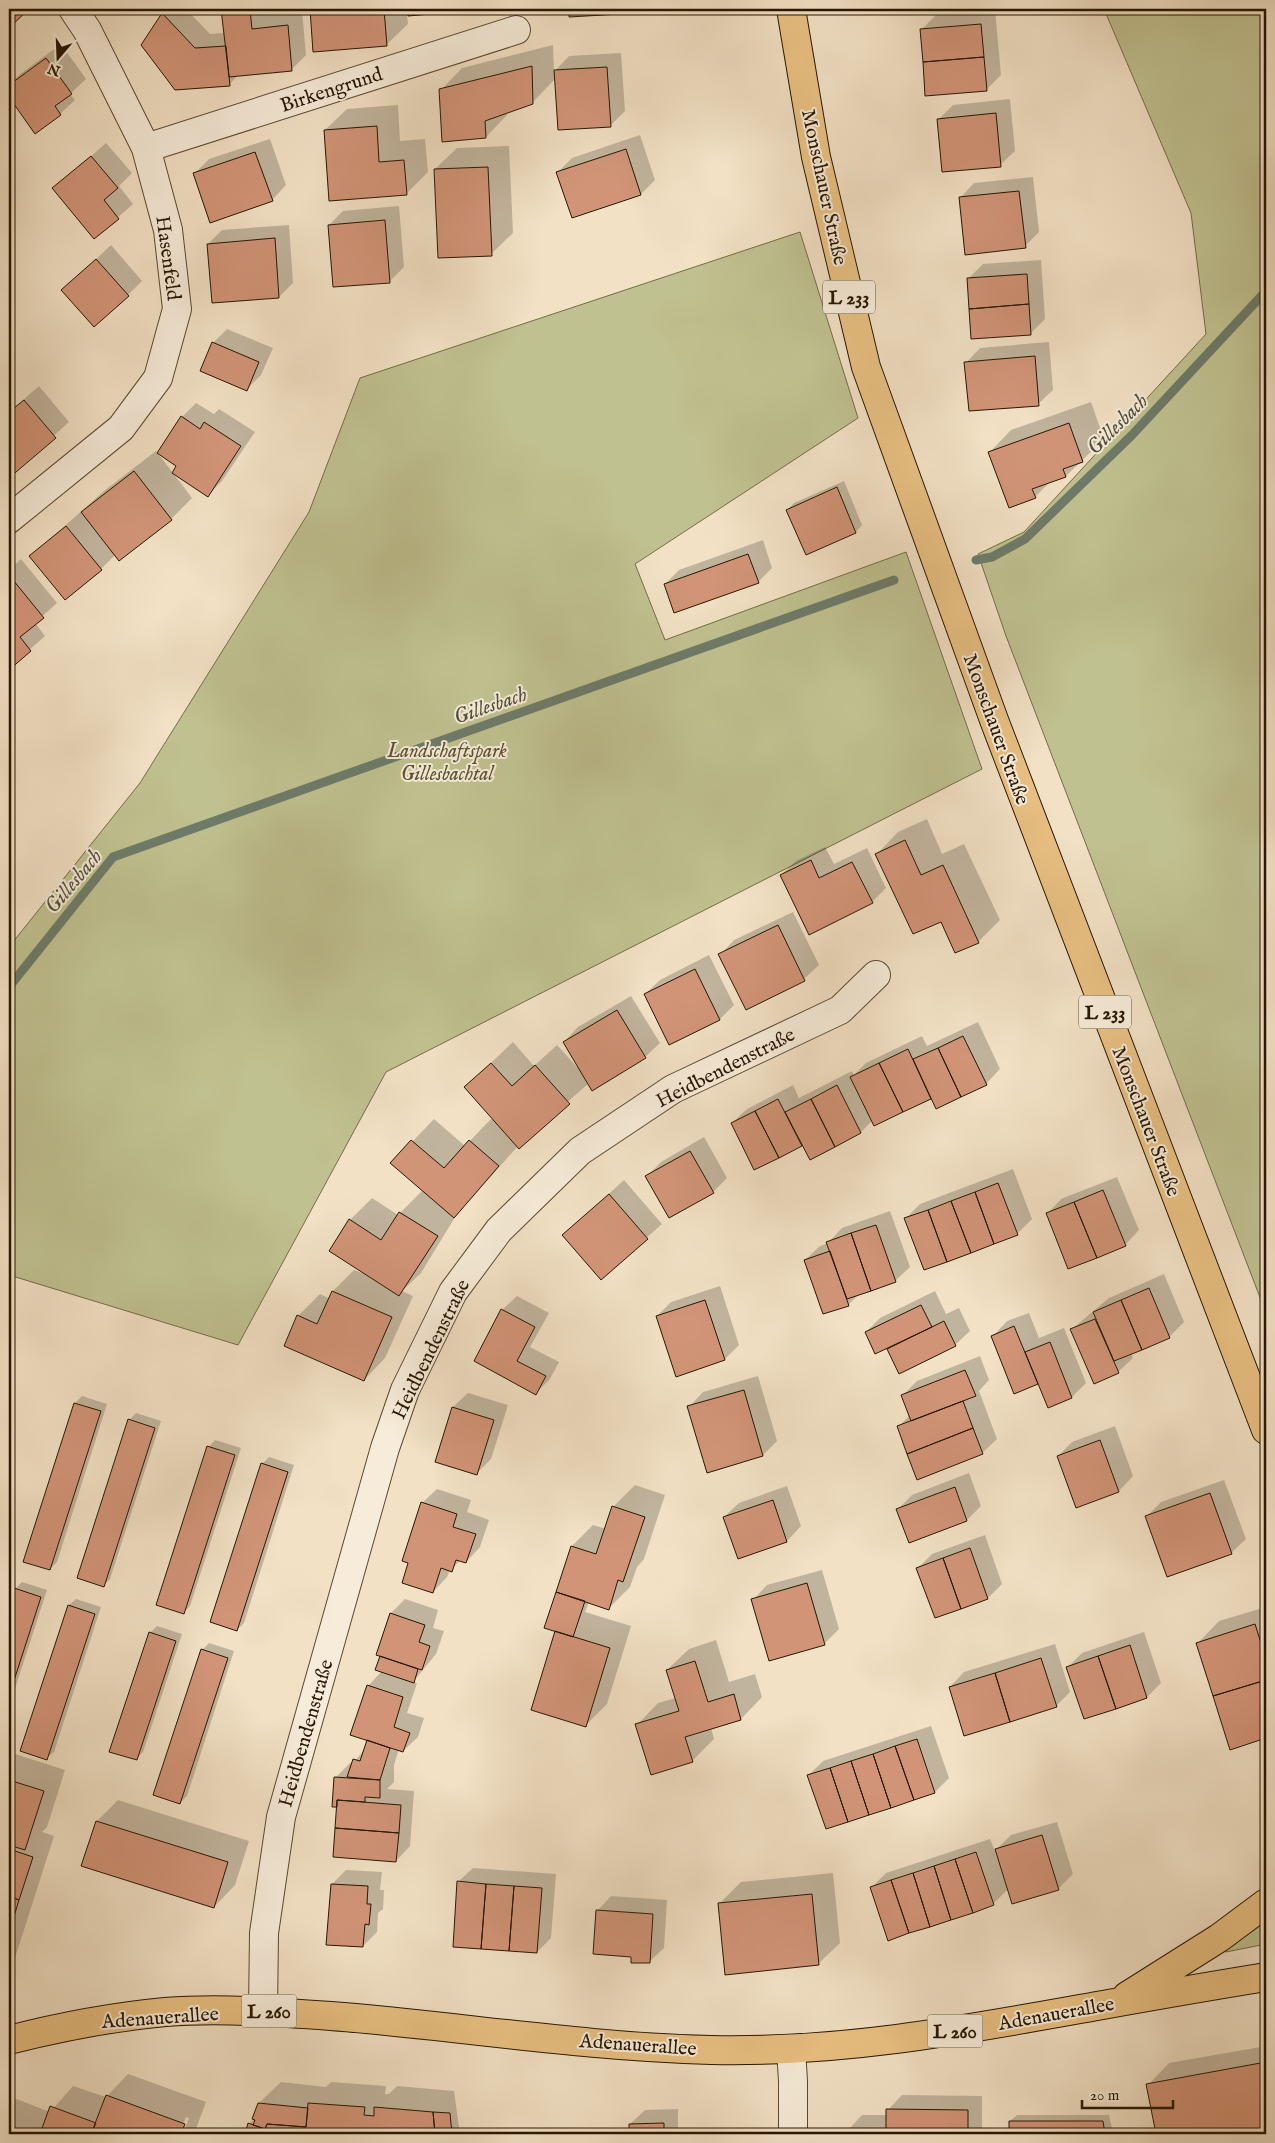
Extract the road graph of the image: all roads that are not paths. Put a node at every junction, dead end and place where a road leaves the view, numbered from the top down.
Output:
1 (73, 9) edge
2 (791, 9) edge
3 (516, 30) dead end
4 (146, 148) junction
5 (9, 519) edge
6 (876, 975) dead end
7 (1266, 1430) edge
8 (1266, 1903) edge
9 (1266, 1977) edge
10 (1118, 2002) junction
11 (263, 2011) junction
12 (9, 2040) edge
13 (791, 2049) junction
14 (793, 2134) edge

1 - 4 street, Hasenfeld
2 - 7 main road, Monschauer Straße / L 233
3 - 4 street, Birkengrund
4 - 5 street, Hasenfeld
6 - 11 street, Heidbendenstraße
8 - 10 main road
9 - 10 main road, Adenauerallee / L 260
10 - 13 main road, Adenauerallee / L 260
11 - 12 main road, Adenauerallee / L 260
11 - 13 main road, Adenauerallee / L 260
13 - 14 street

